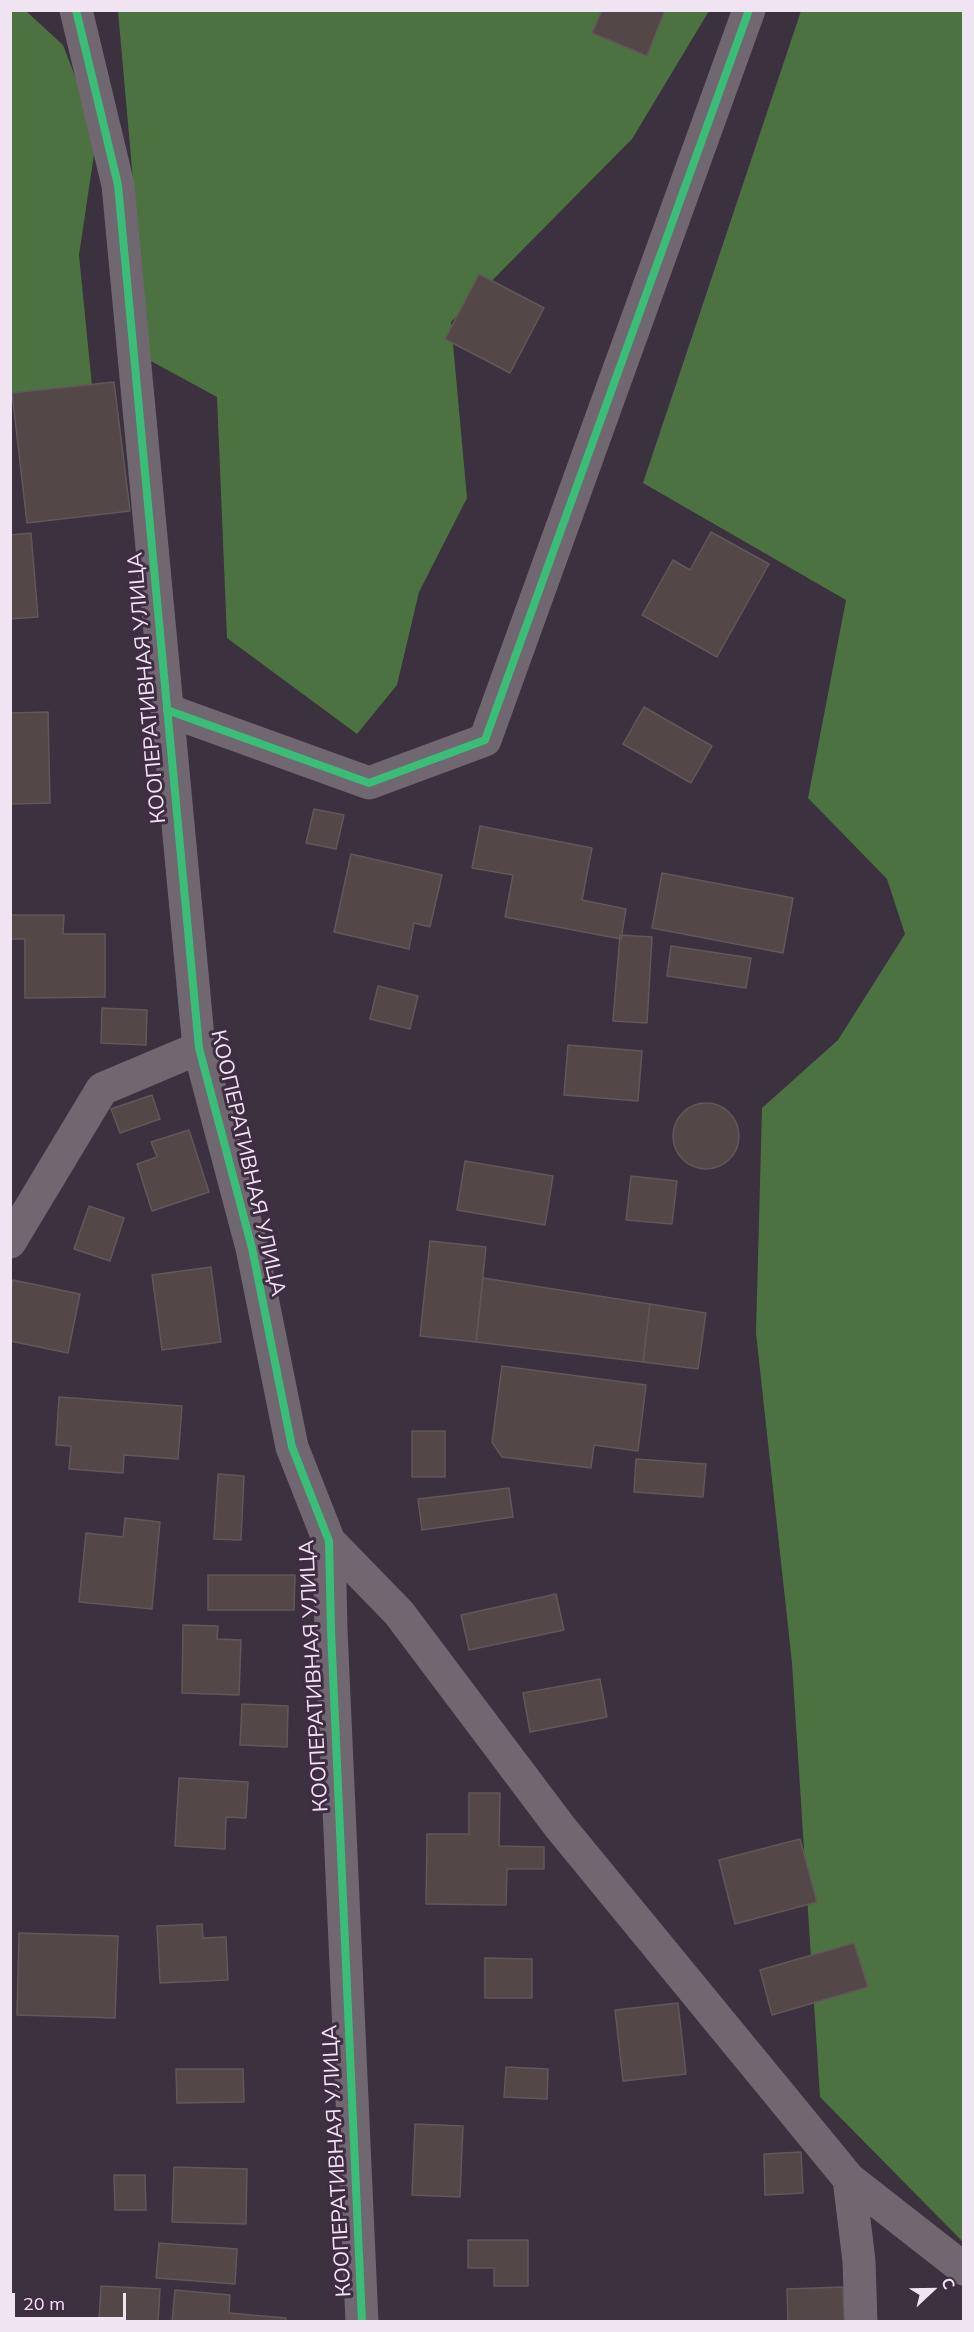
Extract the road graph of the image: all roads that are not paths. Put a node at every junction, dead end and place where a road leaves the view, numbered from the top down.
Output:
1 (76, 10) edge
2 (749, 10) edge
3 (167, 710) junction
4 (199, 1048) junction
5 (10, 1242) edge
6 (329, 1541) junction
7 (849, 2179) junction
8 (963, 2269) edge
9 (362, 2322) edge
10 (861, 2322) edge

1 - 3 street, КООПЕРАТИВНАЯ УЛИЦА
2 - 3 street
3 - 4 street, КООПЕРАТИВНАЯ УЛИЦА
4 - 5 street
4 - 6 street, КООПЕРАТИВНАЯ УЛИЦА
6 - 7 street
6 - 9 street, КООПЕРАТИВНАЯ УЛИЦА
7 - 8 street
7 - 10 street

